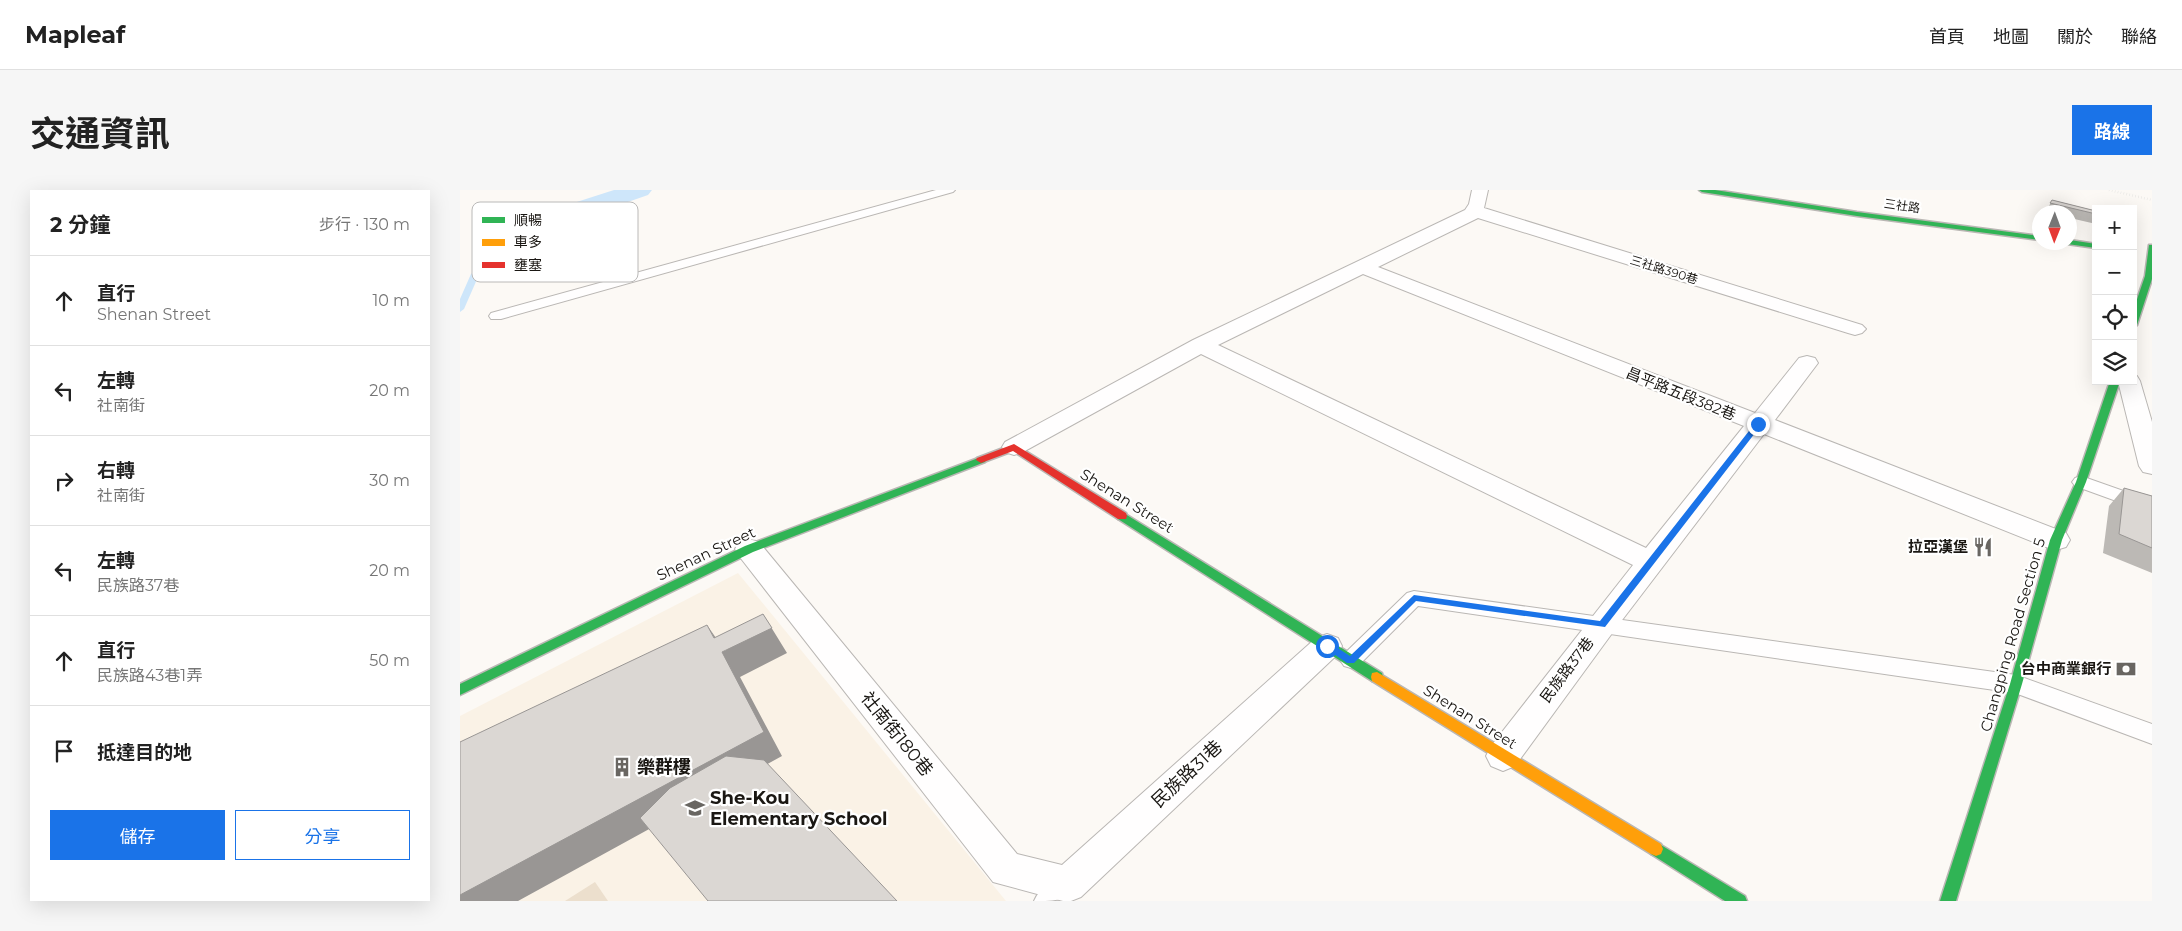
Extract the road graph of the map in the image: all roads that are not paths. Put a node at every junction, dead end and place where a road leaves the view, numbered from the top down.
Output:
1 (949, 190) edge
2 (1480, 190) edge
3 (1702, 190) edge
4 (1474, 211) junction
5 (2032, 237) edge
6 (2077, 243) edge
7 (2092, 245) edge
8 (2149, 251) edge
9 (1364, 268) junction
10 (638, 277) edge
11 (2150, 277) edge
12 (618, 282) edge
13 (2137, 314) edge
14 (496, 316) dead end
15 (1855, 330) dead end
16 (1200, 346) junction
17 (1807, 363) dead end
18 (2114, 385) edge
19 (2130, 385) edge
20 (1758, 424) junction
21 (1014, 447) junction
22 (2152, 466) edge
23 (2081, 482) junction
24 (2152, 508) edge
25 (2056, 540) junction
26 (749, 549) junction
27 (1651, 562) junction
28 (1602, 624) junction
29 (1339, 653) junction
30 (2016, 684) junction
31 (460, 690) edge
32 (2152, 734) edge
33 (1503, 756) junction
34 (1058, 892) edge
35 (1739, 901) edge
36 (1948, 901) edge

1 - 10 lane
2 - 4 street
3 - 5 street, 三社路
4 - 9 street
4 - 15 street, 三社路390巷
6 - 7 street
8 - 11 street
9 - 16 street
9 - 20 street, 昌平路五段382巷
11 - 13 street
12 - 14 lane
16 - 21 street
16 - 27 street
17 - 20 street, 民族路37巷
18 - 23 street, Changping Road Section 5
19 - 22 street
20 - 25 street, 昌平路五段382巷
20 - 27 street, 民族路37巷
21 - 26 street, Shenan Street
21 - 29 street, Shenan Street
23 - 24 lane
23 - 25 street, Changping Road Section 5
25 - 30 street, Changping Road Section 5
26 - 31 street, Shenan Street
26 - 34 street, 社南街180巷
27 - 28 street, 民族路37巷
28 - 29 lane
28 - 30 lane
28 - 33 street, 民族路37巷
29 - 33 street, Shenan Street
29 - 34 street, 民族路31巷
30 - 32 lane
30 - 36 street, Changping Road Section 5
33 - 35 street, Shenan Street

